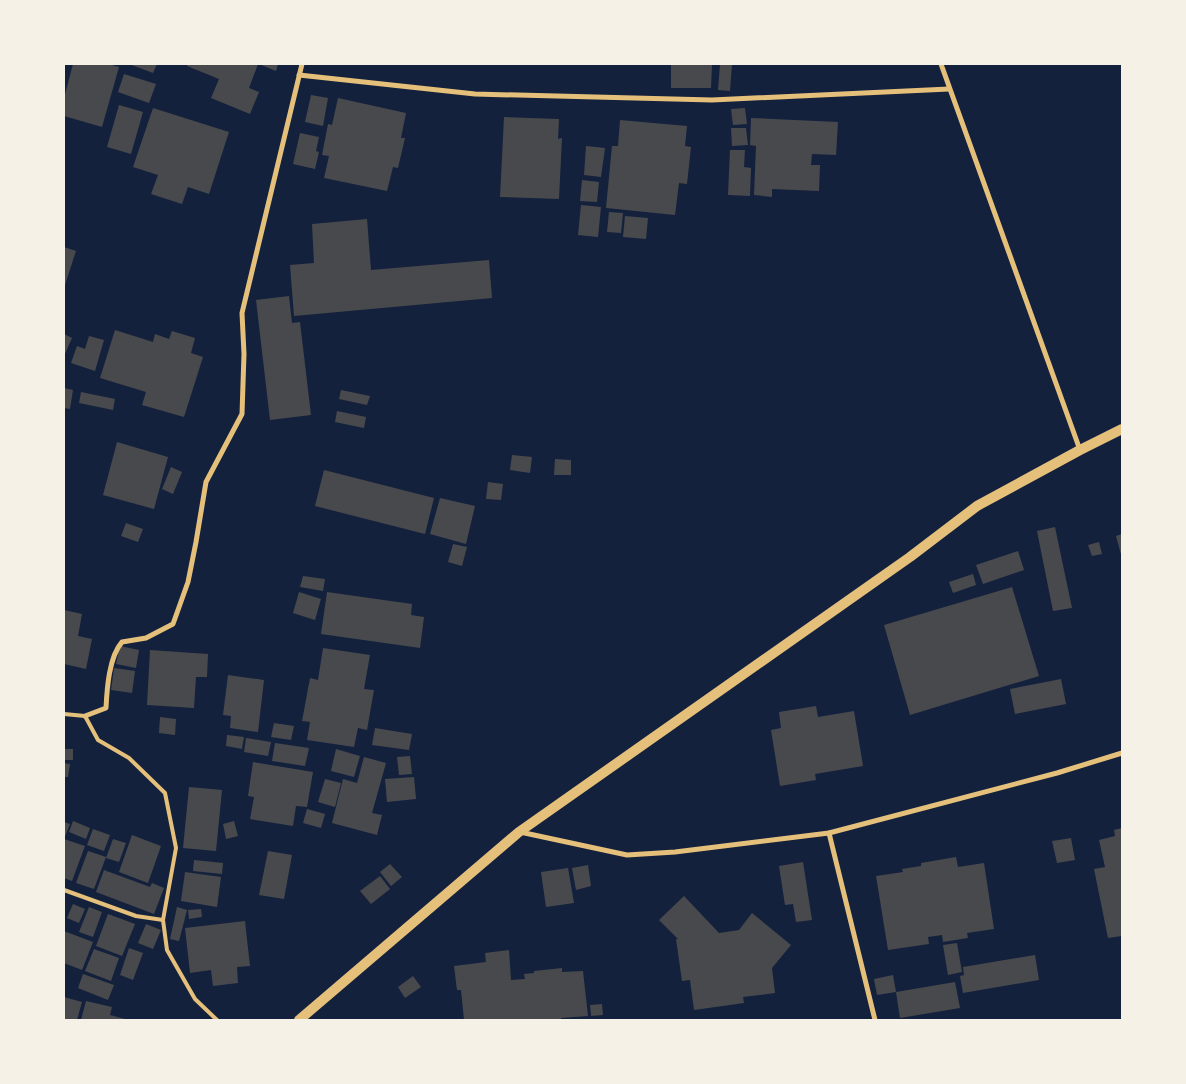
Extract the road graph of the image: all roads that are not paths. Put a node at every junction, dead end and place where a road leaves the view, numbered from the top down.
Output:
1 (302, 64) edge
2 (941, 64) edge
3 (299, 75) junction
4 (949, 90) junction
5 (1122, 429) edge
6 (1080, 450) junction
7 (64, 714) edge
8 (84, 716) junction
9 (1122, 753) edge
10 (519, 832) junction
11 (829, 833) junction
12 (64, 890) edge
13 (163, 920) junction
14 (217, 1020) edge
15 (299, 1020) edge
16 (875, 1020) edge

1 - 3 street
2 - 4 street
3 - 4 street
3 - 8 street
4 - 6 street
5 - 6 main road
6 - 10 main road
7 - 8 lane
8 - 13 lane
9 - 11 street
10 - 11 street
10 - 15 main road
11 - 16 street
12 - 13 lane
13 - 14 lane

